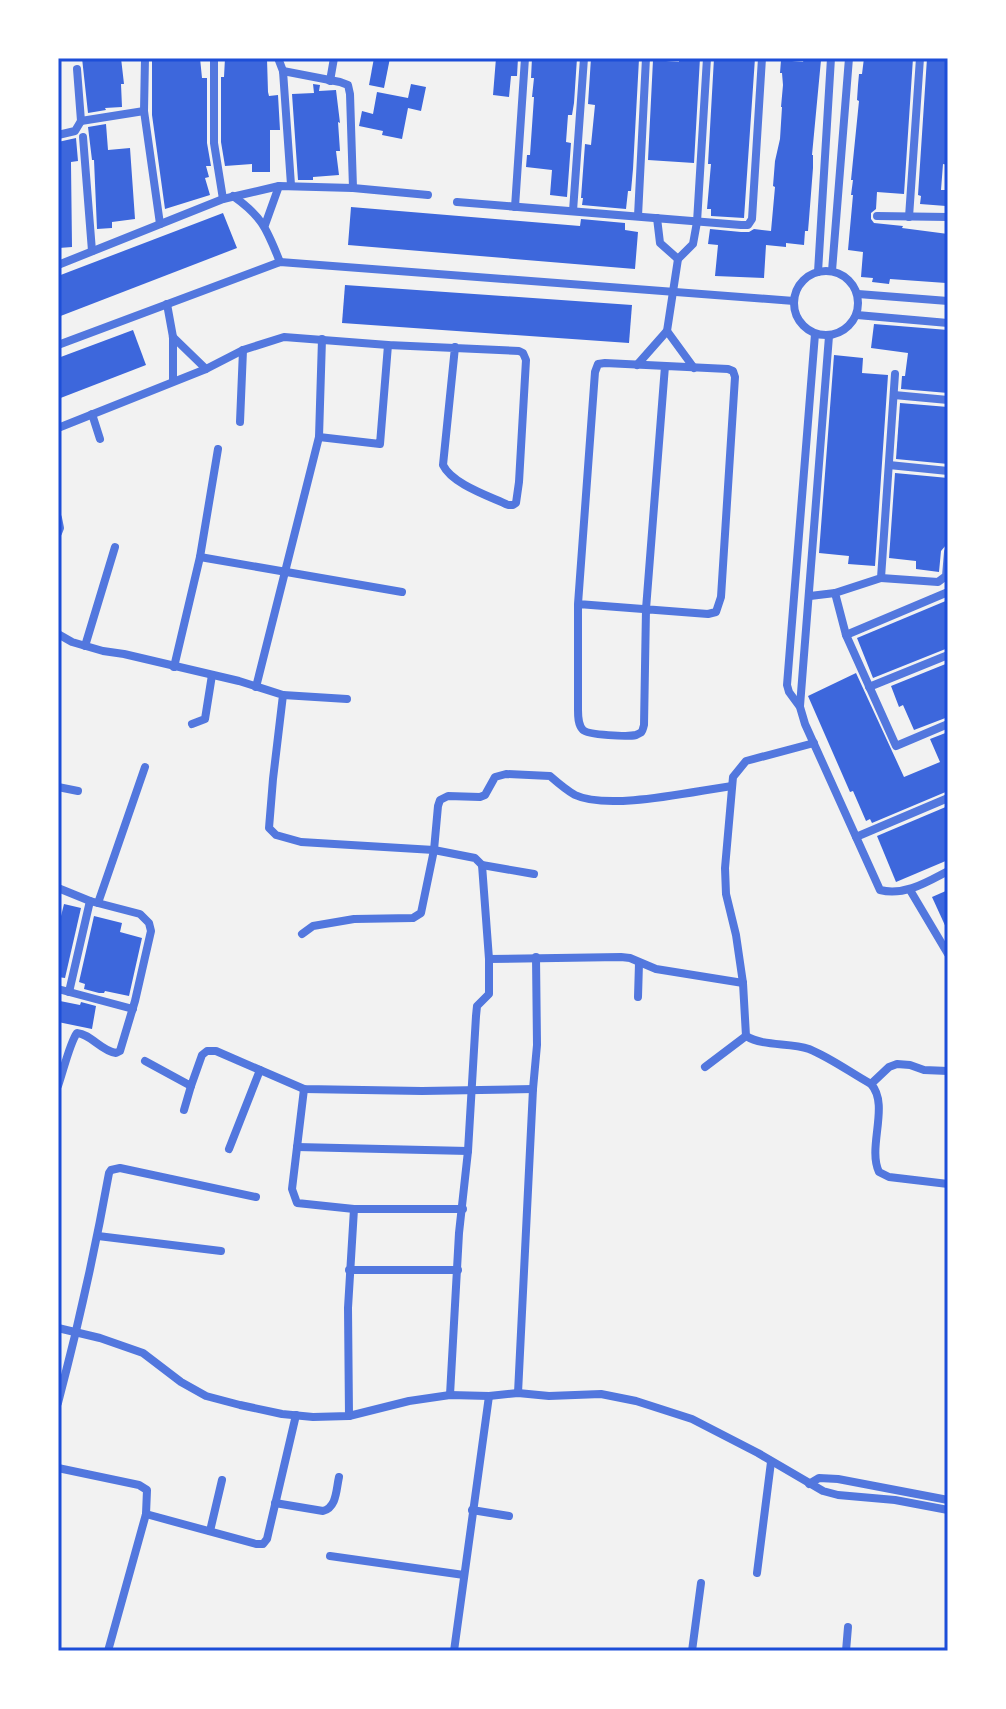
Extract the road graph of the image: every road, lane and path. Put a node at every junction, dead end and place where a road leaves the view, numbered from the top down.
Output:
1 (145, 58) edge
2 (214, 58) edge
3 (278, 58) edge
4 (334, 58) edge
5 (525, 58) edge
6 (584, 58) edge
7 (646, 58) edge
8 (707, 58) edge
9 (762, 58) edge
10 (831, 58) edge
11 (849, 58) edge
12 (920, 58) edge
13 (77, 69) dead end
14 (283, 71) junction
15 (330, 81) junction
16 (144, 111) junction
17 (81, 121) junction
18 (58, 135) edge
19 (83, 137) dead end
20 (291, 185) junction
21 (279, 186) junction
22 (353, 188) junction
23 (428, 195) dead end
24 (228, 198) junction
25 (457, 202) dead end
26 (515, 207) junction
27 (573, 211) junction
28 (638, 216) junction
29 (877, 216) dead end
30 (909, 217) junction
31 (948, 217) edge
32 (657, 218) junction
33 (697, 222) junction
34 (160, 224) junction
35 (265, 225) junction
36 (92, 251) junction
37 (678, 259) junction
38 (280, 262) junction
39 (58, 265) edge
40 (832, 271) junction
41 (818, 272) junction
42 (673, 291) junction
43 (858, 294) junction
44 (794, 301) junction
45 (948, 301) edge
46 (167, 304) junction
47 (857, 315) junction
48 (948, 323) edge
49 (667, 331) junction
50 (815, 334) junction
51 (829, 336) junction
52 (173, 337) junction
53 (322, 339) junction
54 (58, 345) edge
55 (388, 345) junction
56 (455, 347) junction
57 (243, 350) junction
58 (637, 365) junction
59 (665, 366) junction
60 (694, 368) junction
61 (206, 369) junction
62 (895, 374) dead end
63 (173, 381) junction
64 (894, 395) junction
65 (948, 400) edge
66 (92, 414) junction
67 (240, 422) dead end
68 (58, 428) edge
69 (319, 437) junction
70 (100, 439) dead end
71 (218, 449) dead end
72 (889, 465) junction
73 (948, 471) edge
74 (58, 518) edge
75 (58, 532) edge
76 (115, 547) dead end
77 (948, 552) edge
78 (200, 557) junction
79 (284, 572) junction
80 (881, 578) junction
81 (402, 592) dead end
82 (948, 592) edge
83 (835, 593) junction
84 (810, 596) junction
85 (578, 604) junction
86 (646, 609) junction
87 (58, 634) edge
88 (846, 635) junction
89 (85, 646) junction
90 (948, 655) edge
91 (174, 667) junction
92 (212, 675) junction
93 (256, 687) junction
94 (869, 687) junction
95 (283, 695) junction
96 (347, 699) dead end
97 (800, 707) junction
98 (192, 724) dead end
99 (948, 724) edge
100 (814, 743) junction
101 (145, 767) dead end
102 (732, 786) junction
103 (58, 787) edge
104 (78, 791) dead end
105 (948, 798) edge
106 (856, 837) junction
107 (434, 850) junction
108 (482, 865) junction
109 (948, 871) edge
110 (534, 874) dead end
111 (58, 888) edge
112 (910, 890) junction
113 (94, 902) junction
114 (302, 934) dead end
115 (948, 954) edge
116 (536, 957) junction
117 (489, 959) junction
118 (639, 963) junction
119 (743, 983) junction
120 (58, 989) edge
121 (69, 992) junction
122 (638, 997) dead end
123 (133, 1009) junction
124 (746, 1036) junction
125 (145, 1061) dead end
126 (705, 1067) dead end
127 (260, 1070) junction
128 (948, 1071) edge
129 (871, 1084) junction
130 (58, 1086) edge
131 (191, 1086) junction
132 (304, 1089) junction
133 (533, 1089) junction
134 (472, 1090) junction
135 (184, 1110) dead end
136 (297, 1147) junction
137 (229, 1149) dead end
138 (468, 1151) junction
139 (948, 1184) edge
140 (256, 1197) dead end
141 (354, 1209) junction
142 (463, 1209) junction
143 (98, 1236) junction
144 (221, 1251) dead end
145 (349, 1270) junction
146 (458, 1270) junction
147 (58, 1328) edge
148 (76, 1332) junction
149 (518, 1393) junction
150 (450, 1395) junction
151 (489, 1396) junction
152 (58, 1403) edge
153 (296, 1415) junction
154 (349, 1416) junction
155 (771, 1462) junction
156 (58, 1468) edge
157 (339, 1477) dead end
158 (222, 1480) dead end
159 (809, 1484) junction
160 (912, 1498) junction
161 (948, 1500) edge
162 (275, 1503) junction
163 (472, 1510) junction
164 (948, 1510) edge
165 (146, 1514) junction
166 (509, 1516) dead end
167 (210, 1531) junction
168 (330, 1556) dead end
169 (757, 1573) dead end
170 (464, 1575) junction
171 (701, 1583) dead end
172 (848, 1627) dead end
173 (108, 1651) edge
174 (454, 1651) edge
175 (692, 1651) edge
176 (846, 1651) edge

1 - 16 street
2 - 24 street
3 - 14 street
4 - 15 street
5 - 26 street
6 - 27 street
7 - 28 street
8 - 33 street
9 - 33 street
10 - 41 street
11 - 40 street
12 - 30 street
13 - 17 street
14 - 15 street
14 - 20 street
15 - 22 street
16 - 17 street
16 - 34 street
17 - 18 street
19 - 36 street
20 - 21 street
20 - 22 street
21 - 24 street
21 - 35 street
22 - 23 street
24 - 34 street
24 - 35 street
25 - 26 street
26 - 27 street
27 - 28 street
28 - 32 street
29 - 30 street
30 - 31 street
32 - 33 street
32 - 37 street
33 - 37 street
34 - 36 street
35 - 38 street
36 - 39 street
37 - 42 street
38 - 42 street
38 - 46 street
40 - 41 street
40 - 43 street
41 - 44 street
42 - 44 street
42 - 49 street
43 - 45 street
43 - 47 street
44 - 50 street
46 - 52 street
46 - 54 street
47 - 48 street
47 - 51 street
49 - 58 street
49 - 60 street
50 - 51 street
50 - 97 street
51 - 84 street
52 - 61 street
52 - 63 street
53 - 55 street
53 - 57 street
53 - 69 street
55 - 56 street
55 - 69 street
56 - 56 street
57 - 61 street
57 - 67 street
58 - 59 street
58 - 85 street
59 - 60 street
59 - 86 street
60 - 86 street
61 - 63 street
62 - 64 street
63 - 66 street
64 - 65 street
64 - 72 street
66 - 68 street
66 - 70 street
69 - 79 street
71 - 78 street
72 - 73 street
72 - 80 street
74 - 75 street
76 - 89 street
77 - 80 street
78 - 79 street
78 - 91 street
79 - 81 street
79 - 93 street
80 - 83 street
82 - 88 street
83 - 84 street
83 - 88 street
84 - 97 street
85 - 86 street
85 - 86 street
87 - 89 street
88 - 94 street
89 - 91 street
90 - 94 street
91 - 92 street
92 - 93 street
92 - 98 street
93 - 95 street
94 - 99 street
95 - 96 street
95 - 107 street
97 - 100 street
100 - 102 street
100 - 106 street
101 - 113 street
102 - 107 street
102 - 119 street
103 - 104 street
105 - 106 street
106 - 112 street
107 - 108 street
107 - 114 street
108 - 110 street
108 - 117 street
109 - 112 street
111 - 113 street
112 - 115 street
113 - 121 street
113 - 123 street
116 - 117 street
116 - 118 street
116 - 133 street
117 - 134 street
118 - 119 street
118 - 122 street
119 - 124 street
120 - 121 street
121 - 123 street
123 - 130 street
124 - 126 street
124 - 129 street
125 - 131 street
127 - 131 street
127 - 132 street
127 - 137 street
128 - 129 street
129 - 139 street
131 - 135 street
132 - 134 street
132 - 136 street
133 - 134 street
133 - 149 street
134 - 138 street
136 - 138 street
136 - 141 street
138 - 142 street
140 - 143 street
141 - 142 street
141 - 145 street
142 - 146 street
143 - 144 street
143 - 148 street
145 - 146 street
145 - 154 street
146 - 150 street
147 - 148 street
148 - 152 street
148 - 153 street
149 - 151 street
149 - 155 street
150 - 151 street
150 - 154 street
151 - 163 street
153 - 154 street
153 - 162 street
155 - 159 street
155 - 169 street
156 - 165 street
157 - 162 street
158 - 167 street
159 - 160 street
159 - 160 street
160 - 161 street
160 - 164 street
162 - 167 street
163 - 166 street
163 - 170 street
165 - 167 street
165 - 173 street
168 - 170 street
170 - 174 street
171 - 175 street
172 - 176 street

